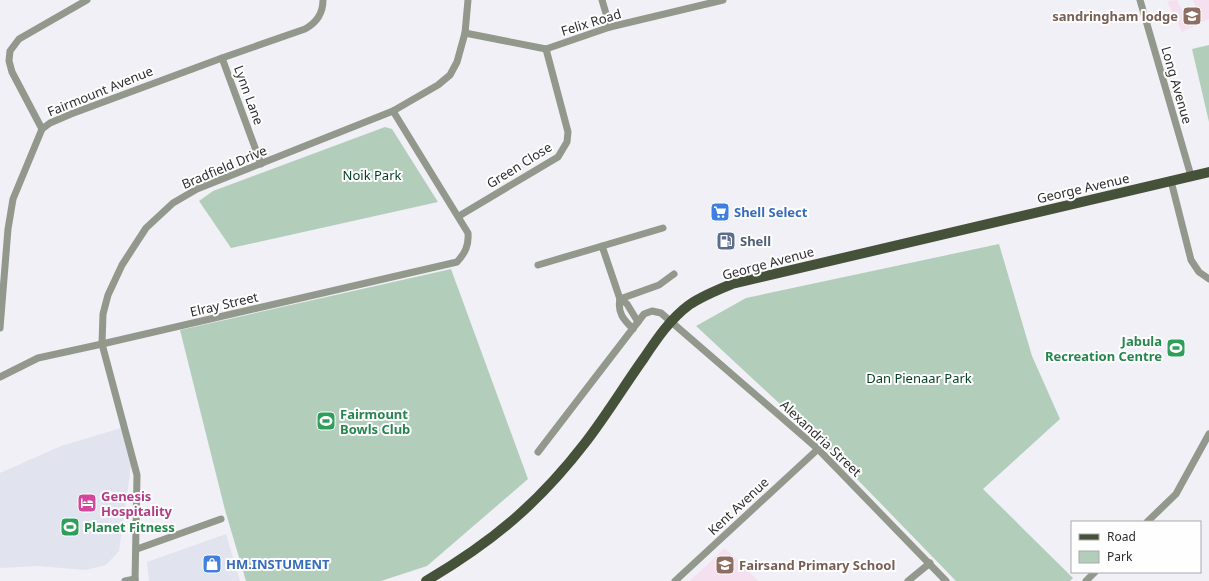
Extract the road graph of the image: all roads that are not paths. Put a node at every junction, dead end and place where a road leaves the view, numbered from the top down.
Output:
1 (87, 0) edge
2 (322, 0) edge
3 (468, 0) edge
4 (602, 0) edge
5 (723, 0) edge
6 (1140, 0) edge
7 (610, 27) junction
8 (465, 34) junction
9 (546, 49) junction
10 (222, 58) junction
11 (392, 111) junction
12 (42, 129) junction
13 (261, 164) junction
14 (1209, 172) edge
15 (1190, 176) junction
16 (1171, 181) junction
17 (459, 216) junction
18 (663, 228) dead end
19 (602, 246) junction
20 (538, 265) dead end
21 (674, 274) dead end
22 (1209, 279) edge
23 (620, 299) junction
24 (638, 322) junction
25 (671, 322) junction
26 (0, 328) edge
27 (633, 329) junction
28 (102, 344) junction
29 (0, 377) edge
30 (1209, 434) edge
31 (818, 448) junction
32 (538, 452) dead end
33 (221, 519) dead end
34 (1148, 521) edge
35 (137, 549) junction
36 (930, 563) junction
37 (1094, 573) edge
38 (135, 580) edge
39 (125, 581) edge
40 (426, 581) edge
41 (675, 581) edge
42 (908, 581) edge
43 (946, 581) edge
44 (1086, 581) edge

1 - 12 street
2 - 10 street, Fairmount Avenue
3 - 8 street, Bradfield Drive
4 - 7 street
5 - 7 street, Felix Road
6 - 15 street, Long Avenue
7 - 9 street, Felix Road
8 - 9 street, Felix Road
8 - 11 street, Bradfield Drive
9 - 17 street, Green Close
10 - 12 street, Fairmount Avenue
10 - 13 street, Lynn Lane
11 - 13 street, Bradfield Drive
11 - 17 street
12 - 26 street, Fairmount Avenue
13 - 28 street, Bradfield Drive
14 - 15 main road, George Avenue
15 - 16 main road, George Avenue
16 - 22 street
16 - 25 main road, George Avenue
17 - 28 street, Elray Street
18 - 19 street
19 - 20 street
19 - 23 street
21 - 23 street
23 - 24 street
23 - 27 street
24 - 25 street, Alexandria Street
24 - 27 street
25 - 31 street, Alexandria Street
25 - 40 main road, George Avenue
27 - 32 street
28 - 29 street, Elray Street
28 - 35 street, Bradfield Drive
30 - 34 street
31 - 36 street, Alexandria Street
31 - 41 street, Kent Avenue
33 - 35 street
35 - 38 street, Bradfield Drive
36 - 42 street
36 - 43 street, Alexandria Street
37 - 44 street
38 - 39 street

